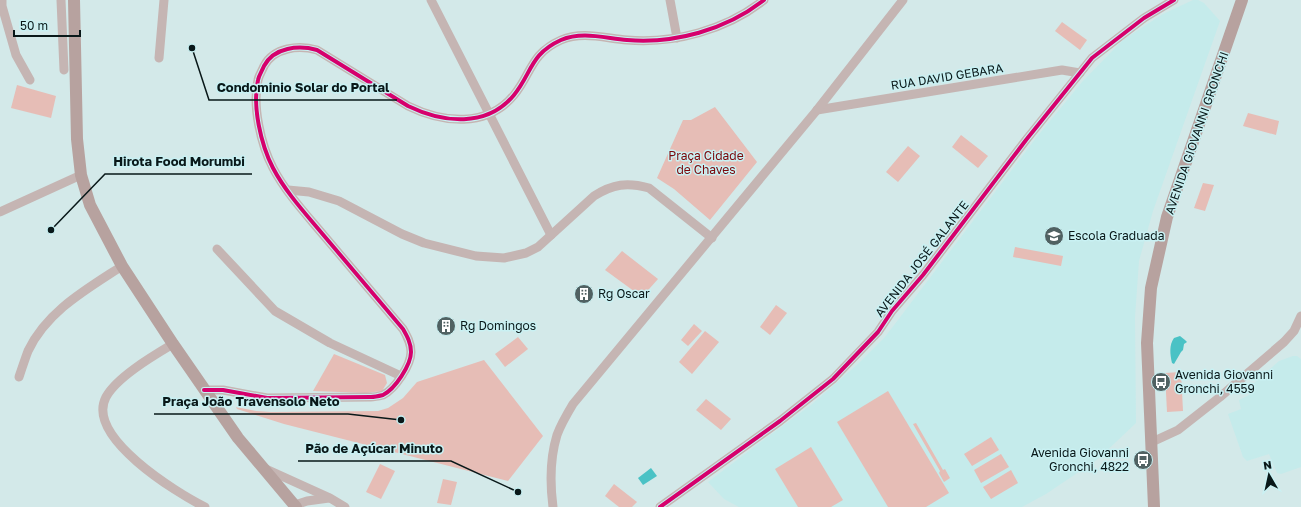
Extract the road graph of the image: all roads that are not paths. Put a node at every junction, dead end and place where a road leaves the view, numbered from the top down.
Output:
1 (2, 0) edge
2 (61, 0) edge
3 (74, 0) edge
4 (164, 0) edge
5 (431, 0) edge
6 (670, 0) edge
7 (764, 0) edge
8 (903, 0) edge
9 (1174, 0) edge
10 (1242, 0) edge
11 (677, 38) junction
12 (160, 58) dead end
13 (64, 70) dead end
14 (1080, 73) junction
15 (30, 80) dead end
16 (817, 110) junction
17 (489, 114) junction
18 (81, 175) junction
19 (288, 190) junction
20 (0, 212) edge
21 (551, 235) junction
22 (712, 238) junction
23 (217, 249) dead end
24 (122, 266) junction
25 (1300, 324) edge
26 (173, 344) junction
27 (401, 376) junction
28 (19, 377) dead end
29 (204, 390) junction
30 (1152, 442) junction
31 (266, 469) junction
32 (330, 498) junction
33 (295, 506) edge
34 (205, 507) edge
35 (345, 507) edge
36 (553, 507) edge
37 (660, 507) edge
38 (1154, 507) edge

1 - 15 street
2 - 13 street
3 - 18 main road
4 - 12 street
5 - 17 street
6 - 11 street
7 - 11 street
8 - 16 street
9 - 14 street, AVENIDA JOSÉ GALANTE
10 - 30 main road, AVENIDA GIOVANNI GRONCHI
11 - 17 street
14 - 16 street, RUA DAVID GEBARA
14 - 37 street, AVENIDA JOSÉ GALANTE
16 - 22 street
17 - 19 street
17 - 21 street
18 - 20 street
18 - 24 main road
19 - 21 street
19 - 27 street
21 - 22 street
22 - 36 street
23 - 27 street
24 - 26 main road
24 - 28 street
25 - 30 street
26 - 29 main road
26 - 34 street
27 - 29 street
29 - 31 main road
30 - 38 main road, AVENIDA GIOVANNI GRONCHI
31 - 32 street
31 - 33 main road
32 - 33 street
32 - 35 street

